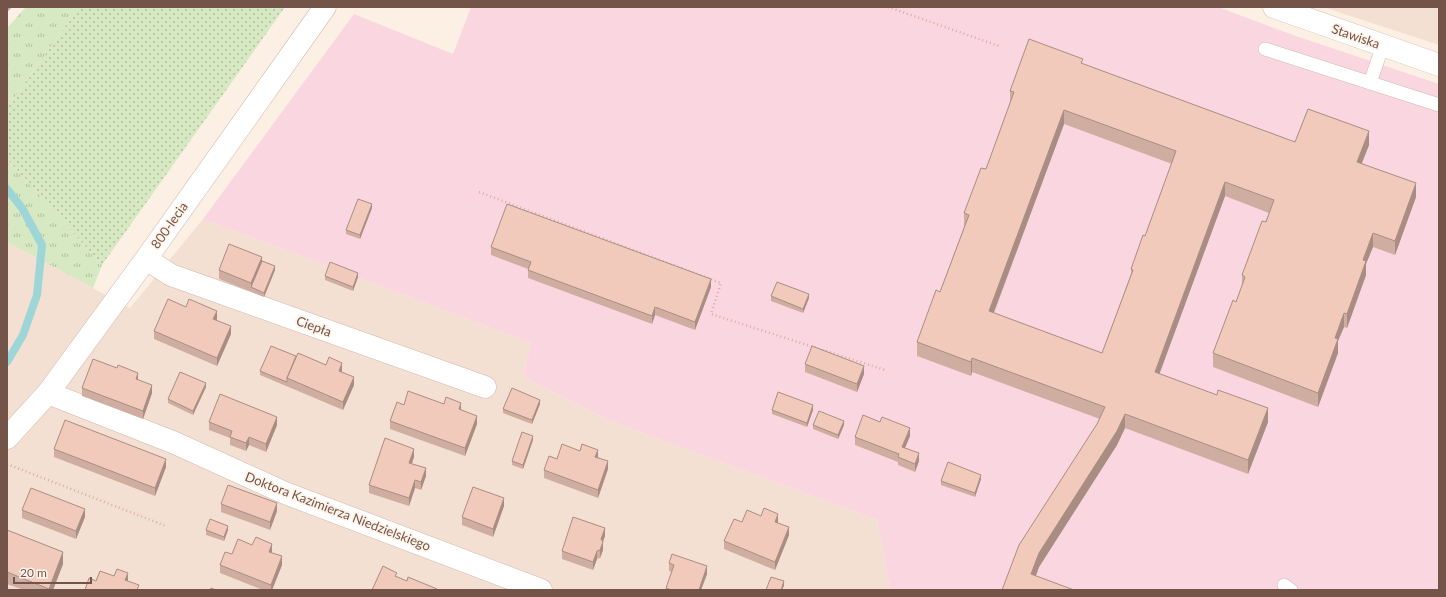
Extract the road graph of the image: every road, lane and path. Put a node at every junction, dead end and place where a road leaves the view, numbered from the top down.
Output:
1 (325, 7) edge
2 (888, 7) edge
3 (1274, 7) edge
4 (1383, 45) junction
5 (999, 46) dead end
6 (1265, 49) dead end
7 (1439, 65) edge
8 (1370, 83) junction
9 (1439, 105) edge
10 (479, 192) dead end
11 (146, 259) junction
12 (885, 370) dead end
13 (485, 387) dead end
14 (48, 393) junction
15 (7, 438) edge
16 (7, 464) edge
17 (166, 526) dead end
18 (541, 590) edge

1 - 11 street, 800-lecia
2 - 5 path
3 - 4 street, Stawiska
4 - 7 street, Stawiska
4 - 8 lane
6 - 8 lane
8 - 9 lane
10 - 12 path
11 - 13 street, Ciepła
11 - 14 street, 800-lecia
14 - 15 street, 800-lecia
14 - 18 street, Doktora Kazimierza Niedzielskiego
16 - 17 path

